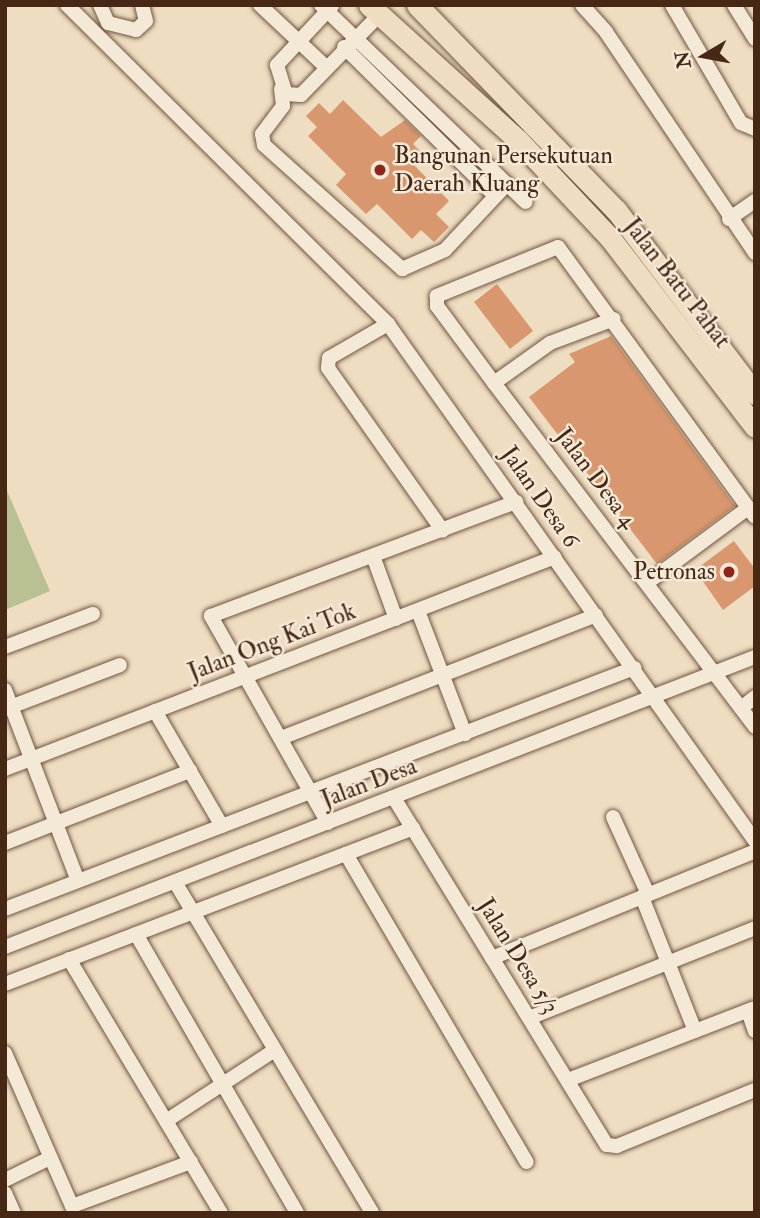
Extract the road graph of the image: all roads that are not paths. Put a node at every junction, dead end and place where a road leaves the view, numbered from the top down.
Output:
1 (67, 5) edge
2 (100, 5) edge
3 (142, 5) edge
4 (260, 5) edge
5 (417, 5) edge
6 (582, 5) edge
7 (672, 5) edge
8 (734, 5) edge
9 (327, 7) edge
10 (374, 10) edge
11 (755, 39) edge
12 (299, 42) junction
13 (349, 43) junction
14 (326, 67) junction
15 (281, 89) junction
16 (755, 129) edge
17 (507, 184) junction
18 (495, 196) junction
19 (755, 201) edge
20 (526, 202) dead end
21 (729, 219) junction
22 (755, 253) edge
23 (614, 319) junction
24 (388, 324) junction
25 (494, 383) junction
26 (755, 394) edge
27 (755, 426) edge
28 (516, 502) junction
29 (752, 513) edge
30 (443, 531) junction
31 (373, 556) junction
32 (555, 557) junction
33 (647, 583) junction
34 (418, 611) junction
35 (93, 614) dead end
36 (596, 615) junction
37 (396, 619) junction
38 (5, 647) edge
39 (752, 654) edge
40 (120, 665) dead end
41 (634, 668) junction
42 (443, 675) junction
43 (710, 676) junction
44 (245, 677) junction
45 (5, 690) edge
46 (662, 695) junction
47 (755, 697) edge
48 (8, 708) edge
49 (741, 708) junction
50 (155, 711) junction
51 (755, 727) edge
52 (465, 734) junction
53 (281, 738) junction
54 (31, 759) junction
55 (5, 769) edge
56 (190, 771) junction
57 (313, 792) junction
58 (394, 798) junction
59 (613, 817) dead end
60 (56, 823) junction
61 (328, 823) junction
62 (222, 826) junction
63 (412, 828) junction
64 (755, 841) edge
65 (5, 843) edge
66 (755, 851) edge
67 (346, 854) junction
68 (78, 881) junction
69 (175, 882) junction
70 (645, 896) junction
71 (5, 909) edge
72 (194, 913) junction
73 (755, 928) edge
74 (136, 934) junction
75 (5, 947) edge
76 (492, 958) junction
77 (69, 959) junction
78 (668, 962) junction
79 (5, 984) edge
80 (752, 1010) edge
81 (529, 1018) junction
82 (695, 1031) junction
83 (755, 1031) edge
84 (275, 1050) junction
85 (5, 1053) edge
86 (568, 1080) junction
87 (222, 1085) junction
88 (755, 1090) edge
89 (166, 1121) junction
90 (50, 1157) junction
91 (191, 1162) junction
92 (527, 1162) dead end
93 (5, 1180) edge
94 (5, 1193) edge
95 (15, 1213) edge
96 (221, 1213) edge
97 (297, 1213) edge
98 (372, 1213) edge

1 - 24 street, Jalan Desa 6
2 - 3 street
4 - 12 street
5 - 26 highway, Jalan Batu Pahat
6 - 21 street
7 - 16 street
8 - 11 street
9 - 12 street
9 - 13 street
10 - 13 street
10 - 27 highway, Jalan Batu Pahat
12 - 14 street
12 - 15 street
13 - 14 street
13 - 17 street
13 - 18 street
14 - 15 street
15 - 18 street
17 - 18 street
17 - 20 street
19 - 21 street
21 - 22 street
23 - 25 street
23 - 25 street, Jalan Desa 4
23 - 29 street
24 - 28 street, Jalan Desa 6
24 - 30 street
25 - 33 street, Jalan Desa 4
28 - 30 street
28 - 32 street, Jalan Desa 6
29 - 33 street
30 - 31 street
31 - 37 street
31 - 44 street
32 - 34 street, Jalan Ong Kai Tok
32 - 36 street, Jalan Desa 6
33 - 43 street, Jalan Desa 4
34 - 37 street, Jalan Ong Kai Tok
34 - 42 street
35 - 38 street
36 - 41 street, Jalan Desa 6
36 - 42 street
37 - 44 street, Jalan Ong Kai Tok
39 - 43 street, Jalan Desa
40 - 48 street
41 - 46 street, Jalan Desa 6
41 - 52 street, Jalan Desa
42 - 52 street
42 - 53 street
43 - 46 street, Jalan Desa
43 - 49 street, Jalan Desa 4
44 - 50 street, Jalan Ong Kai Tok
44 - 53 street
45 - 48 street
46 - 58 street, Jalan Desa
46 - 64 street, Jalan Desa 6
47 - 49 street
48 - 54 street
49 - 51 street, Jalan Desa 4
50 - 54 street, Jalan Ong Kai Tok
50 - 56 street
52 - 57 street, Jalan Desa
53 - 57 street
54 - 55 street, Jalan Ong Kai Tok
54 - 60 street
56 - 60 street
56 - 62 street
57 - 61 street
57 - 62 street, Jalan Desa
58 - 61 street, Jalan Desa
58 - 63 street, Jalan Desa 5/3
59 - 70 street
60 - 65 street
60 - 68 street
61 - 69 street, Jalan Desa
62 - 68 street, Jalan Desa
63 - 67 street
63 - 76 street, Jalan Desa 5/3
66 - 70 street
67 - 72 street
67 - 92 street
68 - 71 street, Jalan Desa
69 - 72 street
69 - 75 street, Jalan Desa
70 - 76 street
70 - 78 street
72 - 74 street
72 - 84 street
73 - 78 street
74 - 77 street
74 - 87 street
76 - 81 street, Jalan Desa 5/3
77 - 79 street
77 - 89 street
78 - 81 street
78 - 82 street
80 - 82 street
80 - 83 street
81 - 86 street, Jalan Desa 5/3
82 - 86 street
84 - 87 street
84 - 98 street
85 - 90 street
86 - 88 street, Jalan Desa 5/3
87 - 89 street
87 - 97 street
89 - 91 street
90 - 91 street
90 - 93 street
91 - 96 street
94 - 95 street

